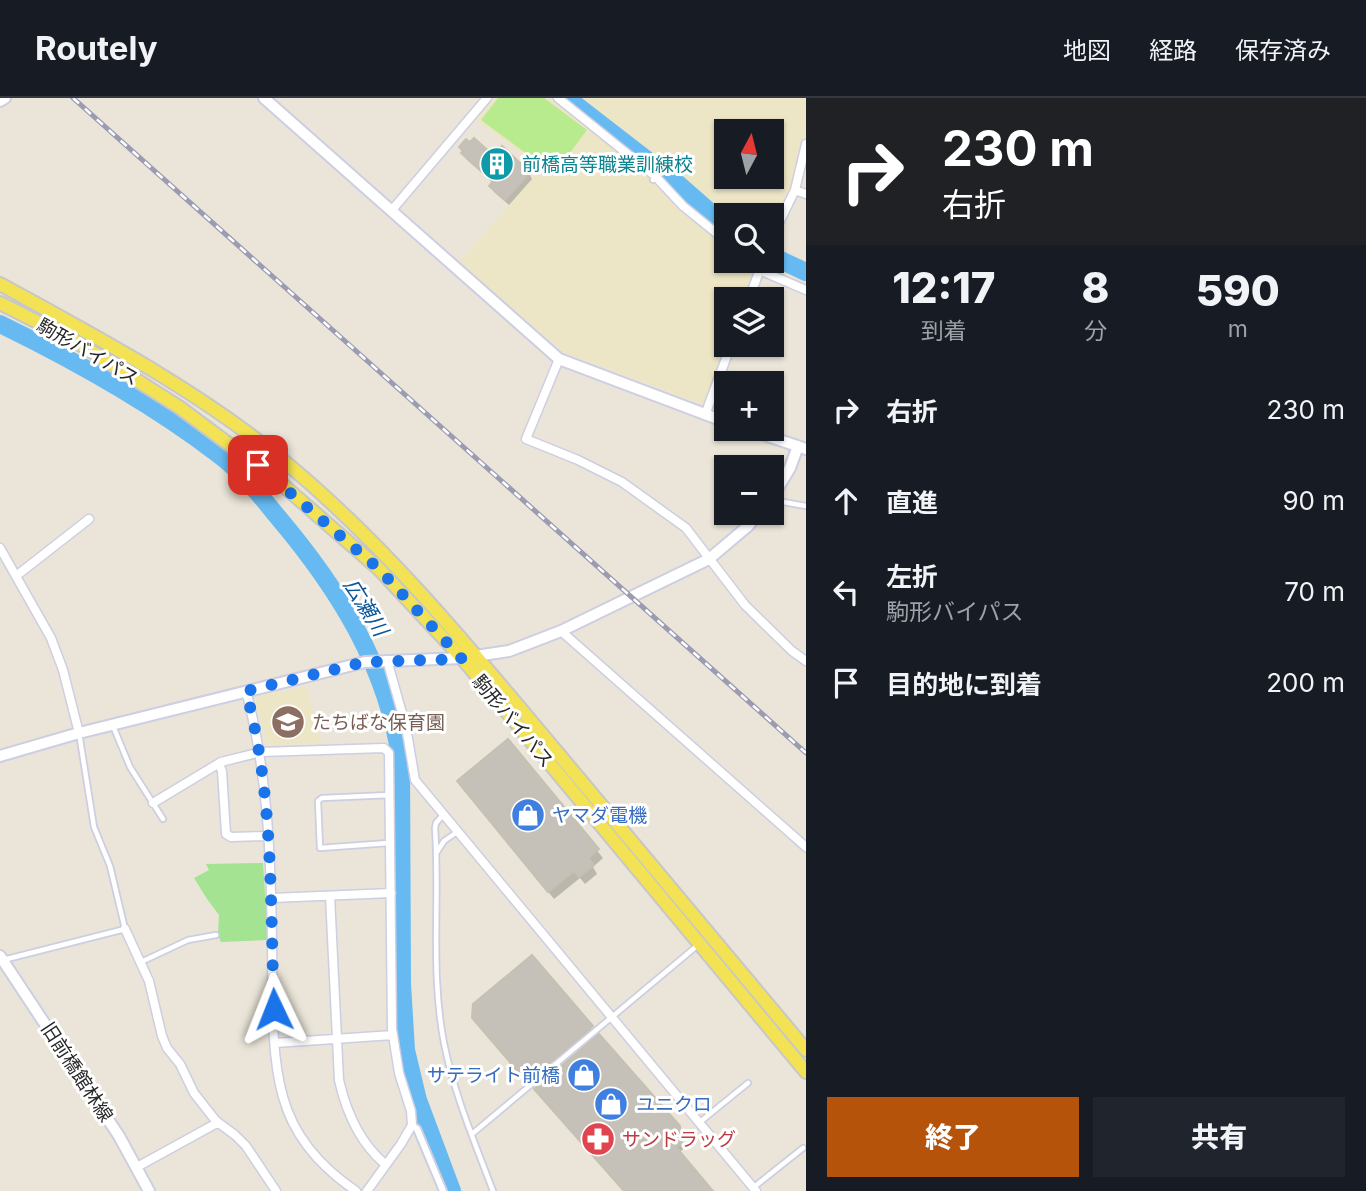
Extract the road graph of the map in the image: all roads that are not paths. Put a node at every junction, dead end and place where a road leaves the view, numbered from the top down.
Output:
1 (5, 98) edge
2 (264, 98) edge
3 (488, 98) edge
4 (558, 98) edge
5 (0, 101) edge
6 (806, 144) edge
7 (661, 163) dead end
8 (654, 177) junction
9 (795, 190) junction
10 (806, 194) edge
11 (392, 209) junction
12 (784, 212) edge
13 (714, 231) edge
14 (767, 273) edge
15 (0, 284) edge
16 (806, 290) edge
17 (0, 303) edge
18 (727, 357) edge
19 (559, 359) junction
20 (705, 415) junction
21 (714, 418) edge
22 (784, 441) edge
23 (802, 447) edge
24 (784, 478) edge
25 (784, 501) edge
26 (806, 506) edge
27 (89, 519) dead end
28 (749, 525) edge
29 (0, 548) edge
30 (709, 559) junction
31 (16, 576) junction
32 (561, 631) junction
33 (476, 655) junction
34 (462, 659) junction
35 (384, 660) junction
36 (806, 660) edge
37 (246, 691) junction
38 (112, 725) junction
39 (79, 733) junction
40 (261, 752) junction
41 (0, 756) edge
42 (219, 764) junction
43 (391, 795) junction
44 (153, 803) junction
45 (443, 815) junction
46 (163, 819) dead end
47 (457, 832) junction
48 (267, 836) junction
49 (391, 843) junction
50 (806, 847) edge
51 (437, 852) junction
52 (391, 893) junction
53 (330, 896) junction
54 (272, 898) junction
55 (692, 926) dead end
56 (125, 929) junction
57 (216, 935) dead end
58 (699, 944) junction
59 (1, 958) edge
60 (141, 962) junction
61 (717, 966) junction
62 (612, 1017) junction
63 (393, 1035) junction
64 (336, 1040) junction
65 (275, 1043) junction
66 (806, 1050) edge
67 (806, 1072) edge
68 (748, 1083) dead end
69 (217, 1122) junction
70 (699, 1122) junction
71 (412, 1125) junction
72 (472, 1135) junction
73 (803, 1148) dead end
74 (385, 1164) junction
75 (137, 1167) junction
76 (755, 1189) edge
77 (149, 1191) edge
78 (276, 1191) edge
79 (356, 1191) edge
80 (367, 1191) edge
81 (443, 1191) edge
82 (493, 1191) edge

1 - 5 street
2 - 11 street
3 - 11 street
4 - 8 street
6 - 9 street
7 - 8 lane
8 - 13 street
9 - 10 street
9 - 12 street
11 - 19 street
14 - 16 street
15 - 33 main road, 駒形バイパス
17 - 34 main road, 駒形バイパス
18 - 20 street
19 - 20 street
19 - 30 street
20 - 21 street
22 - 23 street
23 - 24 street
25 - 26 lane
27 - 31 street
28 - 30 street
29 - 31 street
30 - 32 street
30 - 36 street
31 - 39 street
32 - 33 street
32 - 50 street
33 - 34 street
33 - 66 main road, 駒形バイパス
34 - 35 street
34 - 58 main road, 駒形バイパス
35 - 37 street
35 - 45 street
37 - 38 street
37 - 40 street
38 - 39 street
38 - 44 lane
39 - 41 street
39 - 56 lane
40 - 42 street
40 - 43 street
40 - 48 street
42 - 44 street
42 - 48 street
43 - 49 street
43 - 49 lane
44 - 46 lane
45 - 47 street
45 - 51 lane
47 - 51 lane
47 - 62 street
48 - 54 street
49 - 52 street
51 - 72 lane
52 - 53 street
52 - 63 street
53 - 54 street
53 - 64 street
54 - 65 street
55 - 61 main road
56 - 59 lane
56 - 60 street
57 - 60 lane
58 - 61 main road, 駒形バイパス
58 - 62 lane
59 - 75 street, 旧前橋館林線
60 - 69 street
61 - 67 main road, 駒形バイパス
62 - 70 street
62 - 72 lane
63 - 64 street
63 - 71 street
64 - 65 street
64 - 74 street
65 - 79 street
68 - 70 lane
69 - 75 street
69 - 78 street
70 - 76 street
71 - 74 street
71 - 81 street
72 - 82 lane
73 - 76 lane
74 - 80 street
75 - 77 street, 旧前橋館林線

